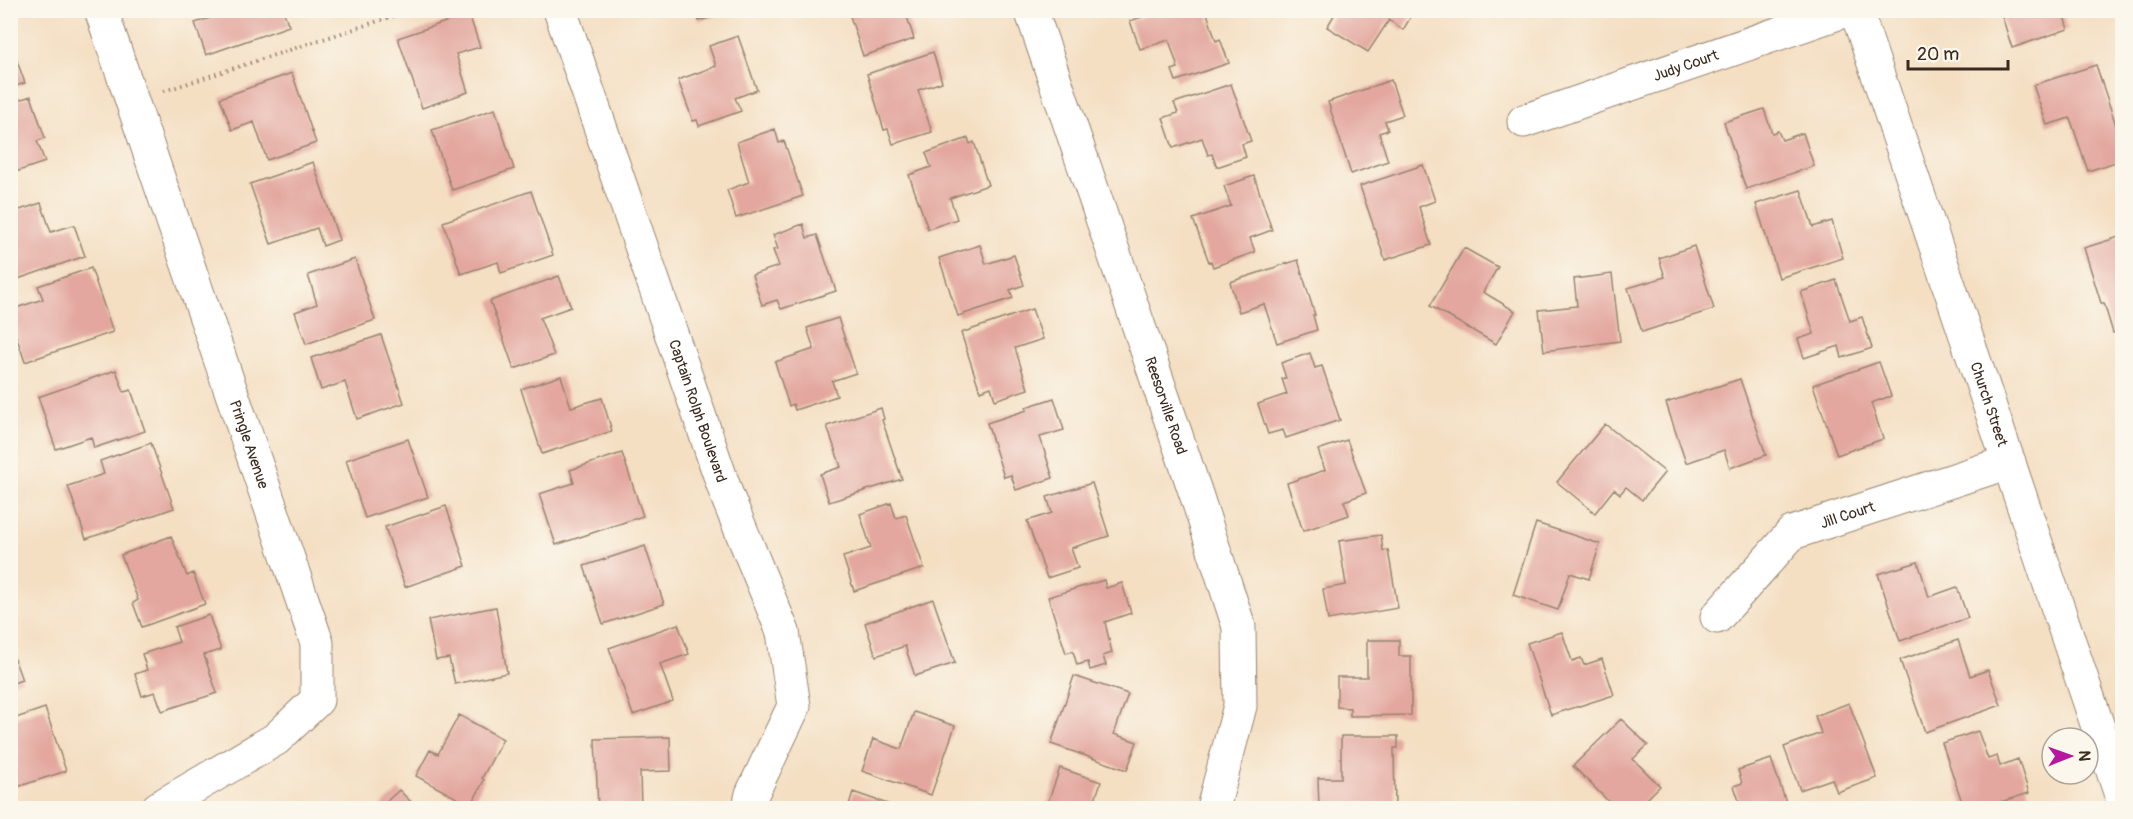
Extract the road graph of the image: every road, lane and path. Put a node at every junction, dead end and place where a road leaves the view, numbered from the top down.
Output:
1 (101, 10) edge
2 (412, 10) edge
3 (560, 10) edge
4 (1031, 10) edge
5 (1847, 10) edge
6 (1856, 10) edge
7 (132, 102) junction
8 (1524, 122) dead end
9 (2009, 462) junction
10 (1717, 617) dead end
11 (2122, 798) edge
12 (158, 808) edge
13 (749, 808) edge
14 (1213, 808) edge

1 - 7 street, Pringle Avenue
2 - 7 path
3 - 13 street, Captain Rolph Boulevard
4 - 14 street, Reesorville Road
5 - 8 street, Judy Court
6 - 9 street, Church Street
7 - 12 street, Pringle Avenue
9 - 10 street, Jill Court
9 - 11 street, Church Street

